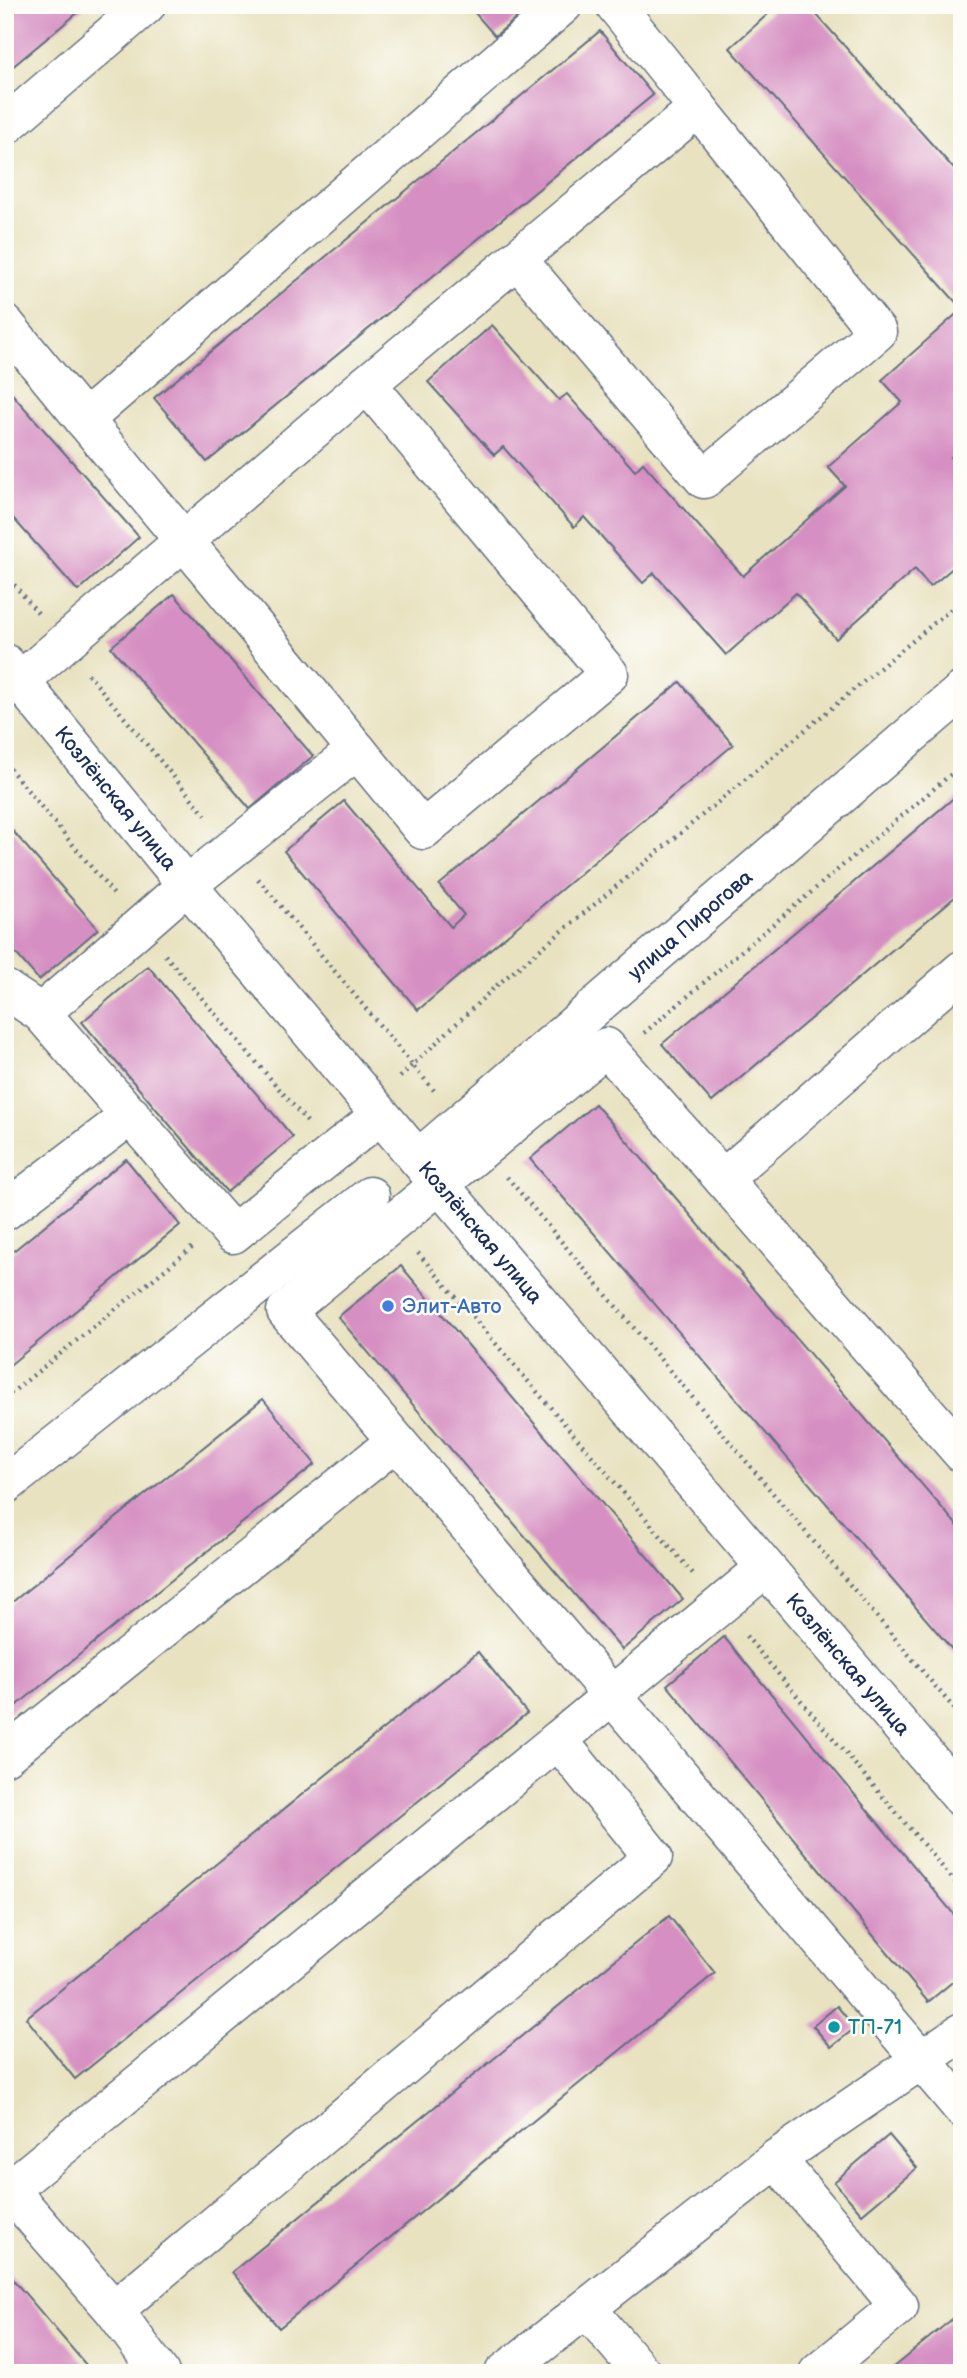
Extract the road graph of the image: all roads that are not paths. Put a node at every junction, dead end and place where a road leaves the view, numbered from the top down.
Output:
1 (146, 5) edge
2 (615, 5) edge
3 (556, 7) edge
4 (698, 108) junction
5 (5, 127) edge
6 (517, 259) junction
7 (5, 324) edge
8 (367, 384) junction
9 (84, 420) junction
10 (184, 541) junction
11 (13, 672) edge
12 (962, 691) edge
13 (357, 750) junction
14 (187, 886) junction
15 (962, 970) edge
16 (5, 989) edge
17 (41, 1013) junction
18 (375, 1109) junction
19 (131, 1115) junction
20 (429, 1172) junction
21 (723, 1179) junction
22 (382, 1210) junction
23 (5, 1212) edge
24 (395, 1442) junction
25 (962, 1453) edge
26 (5, 1485) edge
27 (765, 1567) junction
28 (612, 1695) junction
29 (558, 1740) junction
30 (5, 1756) edge
31 (962, 1798) edge
32 (962, 2032) edge
33 (921, 2060) junction
34 (962, 2108) edge
35 (776, 2160) junction
36 (7, 2188) edge
37 (587, 2309) junction
38 (114, 2311) junction
39 (160, 2373) edge
40 (504, 2373) edge
41 (642, 2373) edge
42 (818, 2373) edge

1 - 5 street
2 - 4 street
3 - 9 street
4 - 6 street
4 - 6 street
6 - 8 street
7 - 9 street
8 - 10 street
8 - 13 street
9 - 10 street
10 - 11 street
10 - 13 street
11 - 14 street, Козлёнская улица
12 - 20 street, улица Пирогова
13 - 14 street
14 - 17 street
14 - 18 street, Козлёнская улица
15 - 21 street
16 - 17 street
17 - 19 street
18 - 19 street
18 - 20 street, Козлёнская улица
19 - 23 street
20 - 21 street
20 - 22 street
20 - 27 street, Козлёнская улица
21 - 25 street
22 - 24 street
22 - 26 street
24 - 28 street
24 - 30 street
27 - 28 street
27 - 31 street, Козлёнская улица
28 - 29 street
28 - 33 street
29 - 36 street
29 - 38 street
32 - 33 street
33 - 34 street
33 - 35 street
35 - 37 street
35 - 42 street
36 - 38 street
37 - 40 street
37 - 41 street
38 - 39 street

